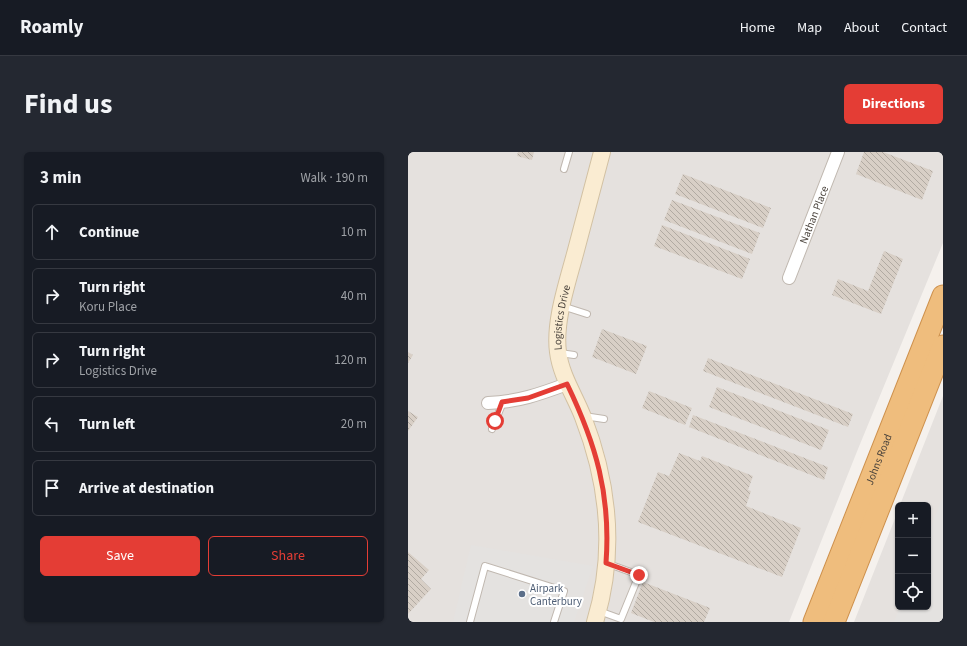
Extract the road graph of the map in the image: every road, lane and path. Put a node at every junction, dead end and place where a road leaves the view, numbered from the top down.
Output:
1 (569, 152) edge
2 (602, 152) edge
3 (838, 152) edge
4 (564, 169) dead end
5 (789, 278) dead end
6 (943, 296) edge
7 (562, 306) junction
8 (587, 314) dead end
9 (943, 346) edge
10 (558, 353) junction
11 (574, 354) dead end
12 (567, 384) junction
13 (502, 402) junction
14 (488, 403) dead end
15 (582, 416) junction
16 (604, 419) dead end
17 (492, 429) dead end
18 (606, 563) junction
19 (597, 617) edge
20 (470, 622) edge
21 (554, 622) edge
22 (814, 622) edge
23 (834, 622) edge

1 - 4 lane
2 - 7 street, Logistics Drive
3 - 5 street, Nathan Place
6 - 22 highway, Johns Road
7 - 8 lane
7 - 10 street, Logistics Drive
9 - 23 highway, Johns Road
10 - 11 lane
10 - 12 street, Logistics Drive
12 - 13 street
12 - 15 street, Logistics Drive
13 - 14 street
13 - 17 lane
15 - 16 lane
15 - 18 street, Logistics Drive
18 - 19 street, Logistics Drive
18 - 19 lane
20 - 21 lane

